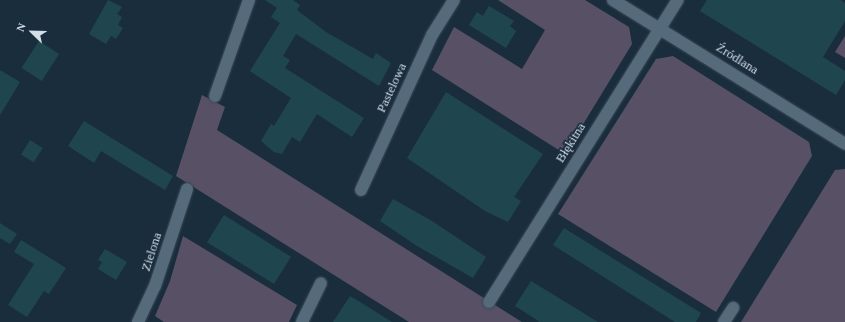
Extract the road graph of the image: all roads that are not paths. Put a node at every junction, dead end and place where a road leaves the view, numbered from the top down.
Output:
1 (249, 0) edge
2 (454, 0) edge
3 (613, 0) edge
4 (678, 0) edge
5 (661, 28) junction
6 (214, 96) dead end
7 (843, 139) edge
8 (187, 189) dead end
9 (361, 190) dead end
10 (321, 283) dead end
11 (489, 302) dead end
12 (734, 308) dead end
13 (138, 322) edge
14 (302, 322) edge
15 (724, 322) edge

1 - 6 street
2 - 9 street, Pastelowa
3 - 5 street, Źródlana
4 - 5 street, Błękitna
5 - 7 street, Źródlana
5 - 11 street, Błękitna
8 - 13 street, Zielona
10 - 14 street
12 - 15 street

